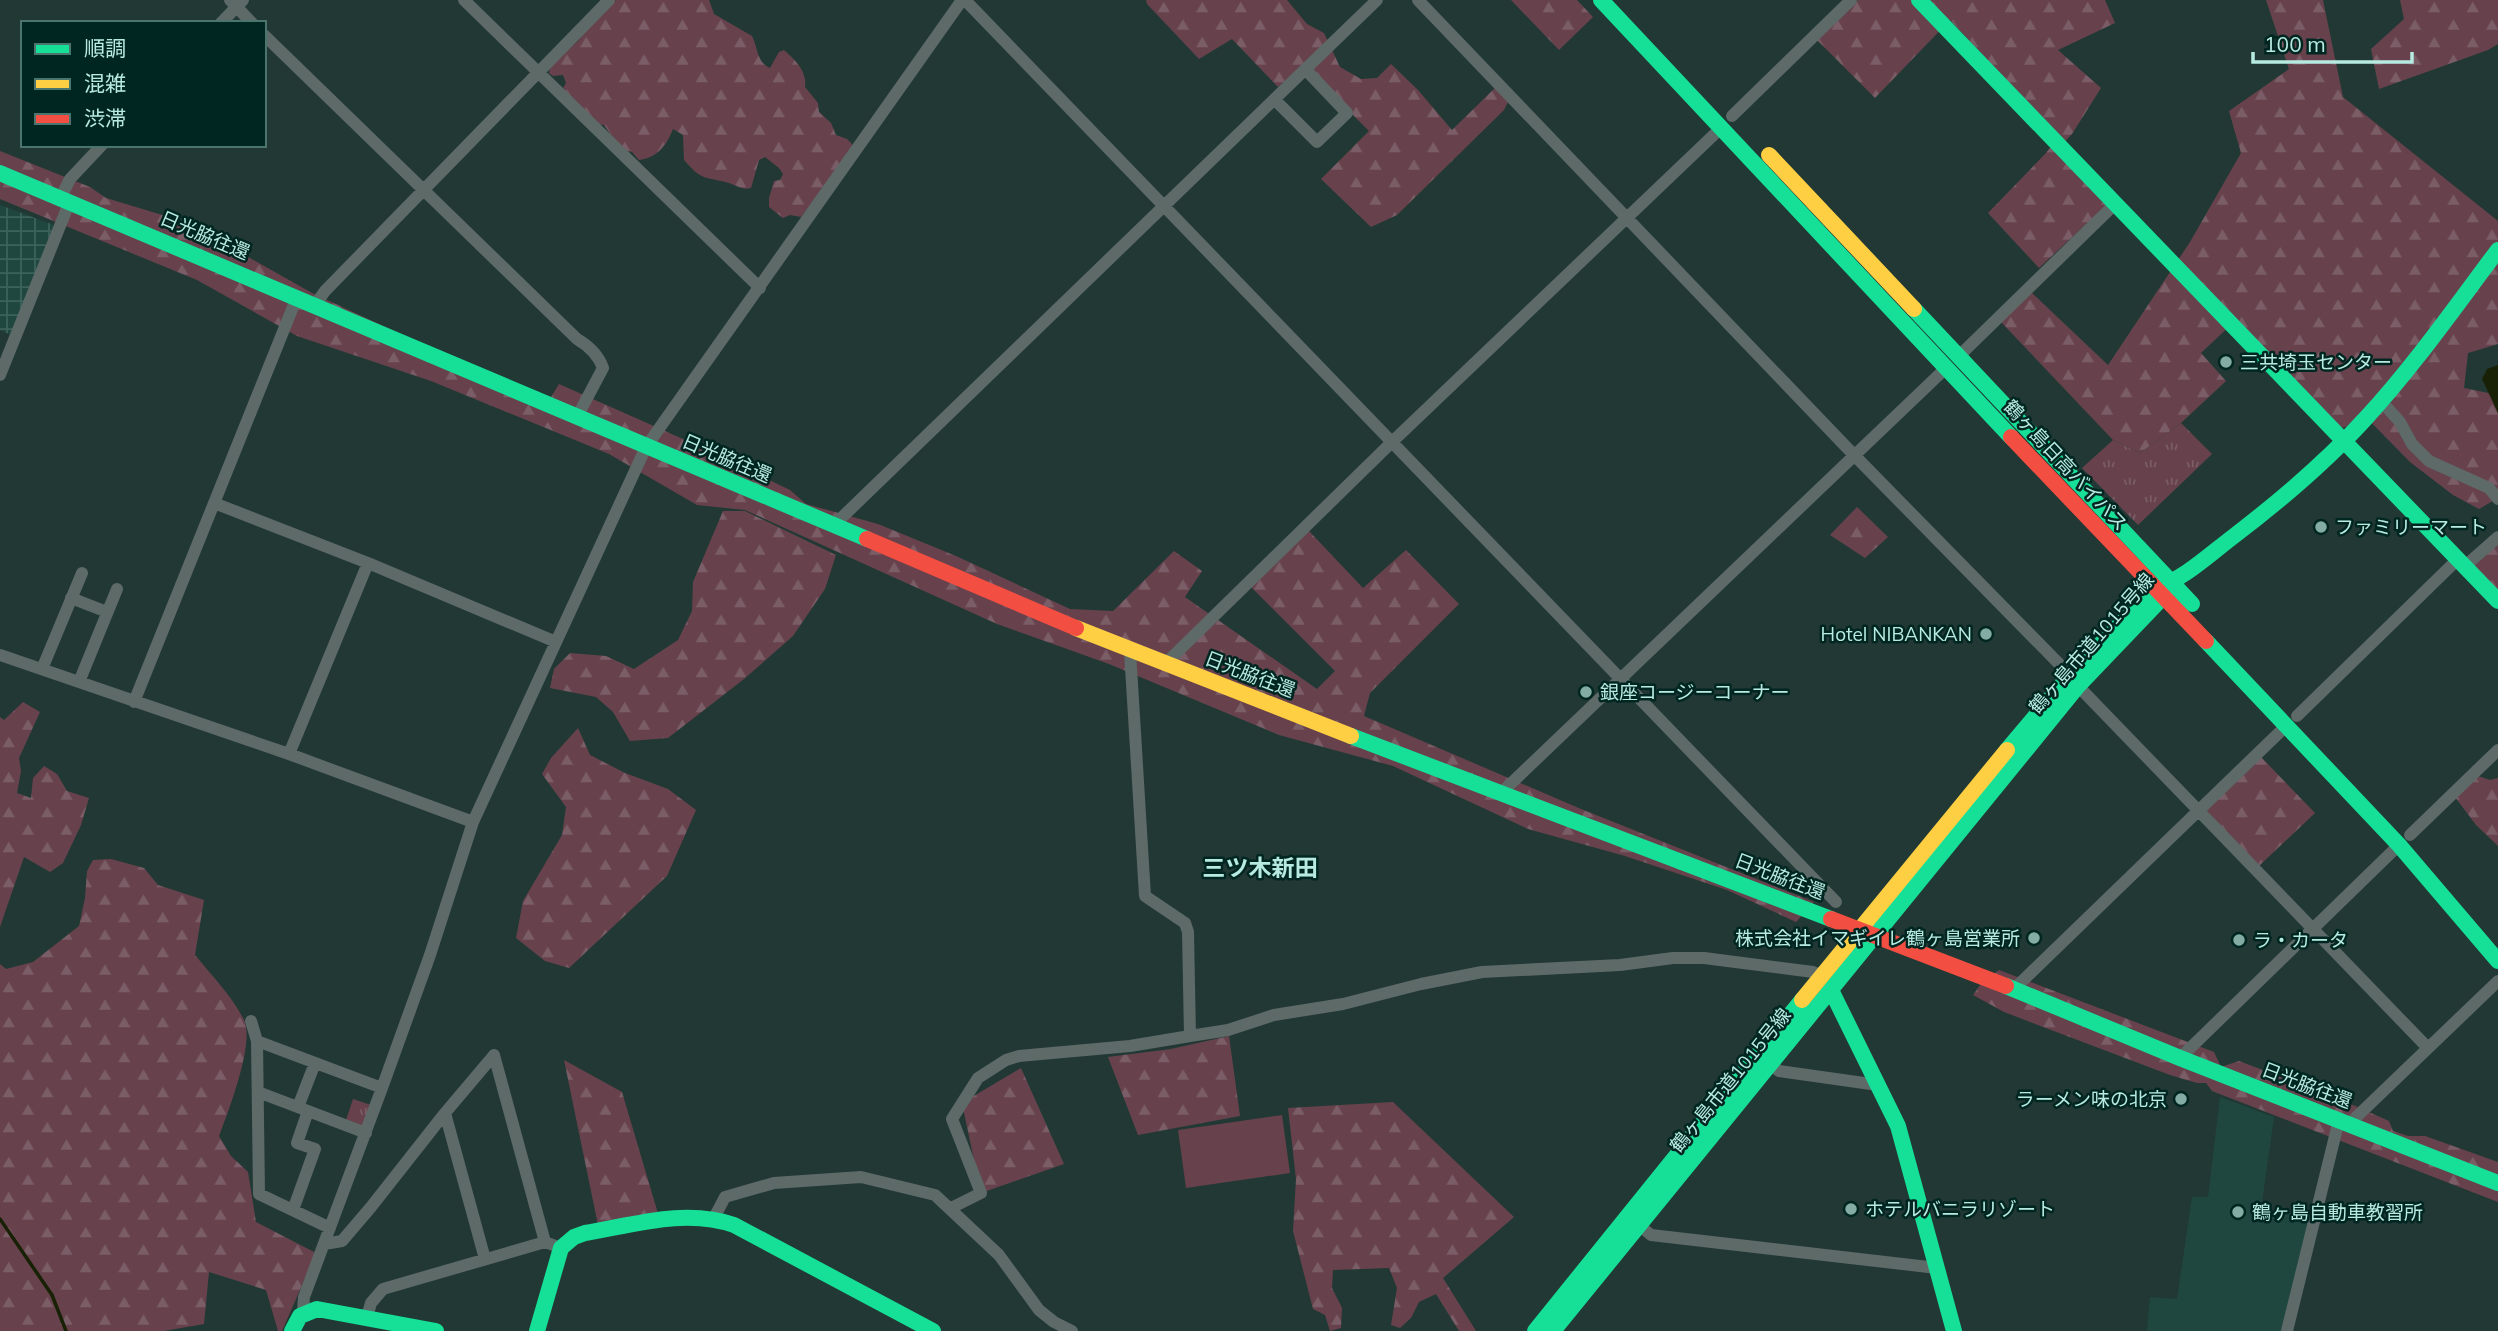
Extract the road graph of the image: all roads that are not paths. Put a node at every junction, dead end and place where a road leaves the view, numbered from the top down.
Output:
1 (464, 0) edge
2 (609, 0) edge
3 (963, 0) edge
4 (1377, 0) edge
5 (1418, 0) edge
6 (1601, 0) edge
7 (1623, 0) edge
8 (1851, 0) edge
9 (1919, 0) edge
10 (236, 2) edge
11 (222, 21) edge
12 (250, 21) edge
13 (266, 37) edge
14 (1306, 69) junction
15 (538, 73) junction
16 (1275, 100) junction
17 (1726, 122) junction
18 (100, 147) edge
19 (0, 173) edge
20 (423, 188) junction
21 (65, 199) junction
22 (2116, 203) junction
23 (1165, 206) junction
24 (1628, 217) junction
25 (2498, 250) edge
26 (760, 288) junction
27 (297, 297) junction
28 (315, 305) junction
29 (1952, 362) junction
30 (0, 376) edge
31 (2381, 401) junction
32 (576, 417) junction
33 (2344, 441) junction
34 (1392, 442) junction
35 (646, 447) junction
36 (1853, 454) junction
37 (2498, 499) edge
38 (214, 503) junction
39 (834, 526) junction
40 (2498, 537) edge
41 (368, 563) junction
42 (2460, 564) junction
43 (82, 573) dead end
44 (117, 589) dead end
45 (2164, 589) junction
46 (71, 598) junction
47 (2498, 601) edge
48 (107, 612) junction
49 (556, 642) junction
50 (1130, 651) junction
51 (0, 654) edge
52 (1165, 664) junction
53 (42, 669) junction
54 (1620, 679) junction
55 (2074, 681) junction
56 (79, 682) junction
57 (134, 702) junction
58 (2292, 721) junction
59 (2498, 750) edge
60 (289, 754) junction
61 (1503, 792) junction
62 (2199, 810) junction
63 (473, 822) junction
64 (2404, 840) junction
65 (1836, 902) dead end
66 (2313, 927) junction
67 (1858, 929) junction
68 (1874, 935) junction
69 (2498, 939) edge
70 (2498, 961) edge
71 (2498, 981) edge
72 (1827, 983) junction
73 (2014, 989) junction
74 (251, 1021) dead end
75 (1190, 1036) junction
76 (257, 1041) junction
77 (2427, 1047) junction
78 (2180, 1058) junction
79 (315, 1063) junction
80 (1770, 1064) junction
81 (1878, 1085) junction
82 (383, 1088) junction
83 (258, 1092) junction
84 (303, 1109) junction
85 (445, 1113) junction
86 (2344, 1122) junction
87 (366, 1133) junction
88 (2498, 1183) edge
89 (951, 1208) junction
90 (293, 1210) junction
91 (714, 1217) junction
92 (1639, 1225) junction
93 (330, 1228) junction
94 (545, 1242) junction
95 (324, 1244) junction
96 (561, 1248) junction
97 (485, 1259) junction
98 (1937, 1268) junction
99 (303, 1312) junction
100 (367, 1317) junction
101 (1560, 1328) edge
102 (292, 1331) edge
103 (436, 1331) edge
104 (537, 1331) edge
105 (933, 1331) edge
106 (1072, 1331) edge
107 (1535, 1331) edge
108 (1954, 1331) edge
109 (2287, 1331) edge

1 - 15 street
2 - 15 street
3 - 23 street
3 - 26 street
4 - 14 street
5 - 24 street
6 - 17 main road, 鶴ヶ島日高バイパス
7 - 17 main road, 鶴ヶ島日高バイパス
8 - 17 street
9 - 22 main road
10 - 11 street
10 - 12 street
13 - 20 street
14 - 16 street
14 - 16 street
15 - 20 street
15 - 26 street
16 - 23 street
17 - 24 street
17 - 29 main road, 鶴ヶ島日高バイパス
18 - 21 street
19 - 21 main road, 日光脇往還
20 - 28 street
20 - 32 street
21 - 27 main road, 日光脇往還
21 - 30 street
22 - 29 street
22 - 33 main road
23 - 34 street
23 - 39 street
24 - 34 street
24 - 36 street
25 - 31 main road, 鶴ヶ島市道1015号線
26 - 35 street
27 - 28 main road, 日光脇往還
27 - 38 street
28 - 32 main road, 日光脇往還
29 - 36 street
29 - 45 main road, 鶴ヶ島日高バイパス
31 - 33 main road, 鶴ヶ島市道1015号線
31 - 37 street
32 - 35 main road, 日光脇往還
33 - 42 main road
33 - 45 main road, 鶴ヶ島市道1015号線
34 - 52 street
34 - 54 street
35 - 39 main road, 日光脇往還
35 - 49 street
36 - 54 street
36 - 55 street
38 - 41 street
38 - 57 street
39 - 50 main road, 日光脇往還
40 - 42 street
41 - 49 street
41 - 60 street
42 - 47 main road
42 - 58 street
43 - 46 street
44 - 48 street
45 - 55 main road, 鶴ヶ島市道1015号線
45 - 58 main road, 鶴ヶ島日高バイパス
46 - 48 street
46 - 53 street
48 - 56 street
49 - 63 street
50 - 52 main road, 日光脇往還
50 - 75 street
51 - 53 street
52 - 61 main road, 日光脇往還
53 - 56 street
54 - 61 street
54 - 65 street
55 - 62 street
55 - 67 main road, 鶴ヶ島市道1015号線
55 - 68 main road, 鶴ヶ島市道1015号線
56 - 57 street
57 - 60 street
58 - 62 street
58 - 64 main road, 鶴ヶ島日高バイパス
59 - 64 street
60 - 63 street
61 - 67 main road, 日光脇往還
62 - 66 street
62 - 73 street
63 - 82 street
64 - 66 street
64 - 69 main road, 鶴ヶ島日高バイパス
64 - 70 main road, 鶴ヶ島日高バイパス
66 - 77 street
66 - 78 street
67 - 68 main road, 日光脇往還
67 - 72 main road, 鶴ヶ島市道1015号線
68 - 72 main road, 鶴ヶ島市道1015号線
68 - 73 main road, 日光脇往還
71 - 77 street
72 - 75 street
72 - 80 main road, 鶴ヶ島市道1015号線
72 - 81 main road
72 - 107 main road, 鶴ヶ島市道1015号線
73 - 78 main road, 日光脇往還
74 - 76 street
75 - 89 street
76 - 79 street
76 - 83 street
77 - 86 street
78 - 86 main road, 日光脇往還
79 - 82 street
79 - 84 street
80 - 81 street
80 - 92 main road, 鶴ヶ島市道1015号線
81 - 98 main road
82 - 87 street
83 - 84 street
83 - 90 street
84 - 87 street
84 - 90 street
85 - 94 street
85 - 95 street
85 - 97 street
86 - 88 main road, 日光脇往還
86 - 109 street
87 - 93 street
89 - 91 street
89 - 106 street
90 - 93 street
91 - 96 main road
91 - 105 main road
92 - 98 street
92 - 101 main road, 鶴ヶ島市道1015号線
93 - 95 street
94 - 96 street
94 - 97 street
95 - 99 street
96 - 104 main road
97 - 100 street
98 - 108 main road
99 - 100 main road
99 - 102 main road
100 - 103 main road

